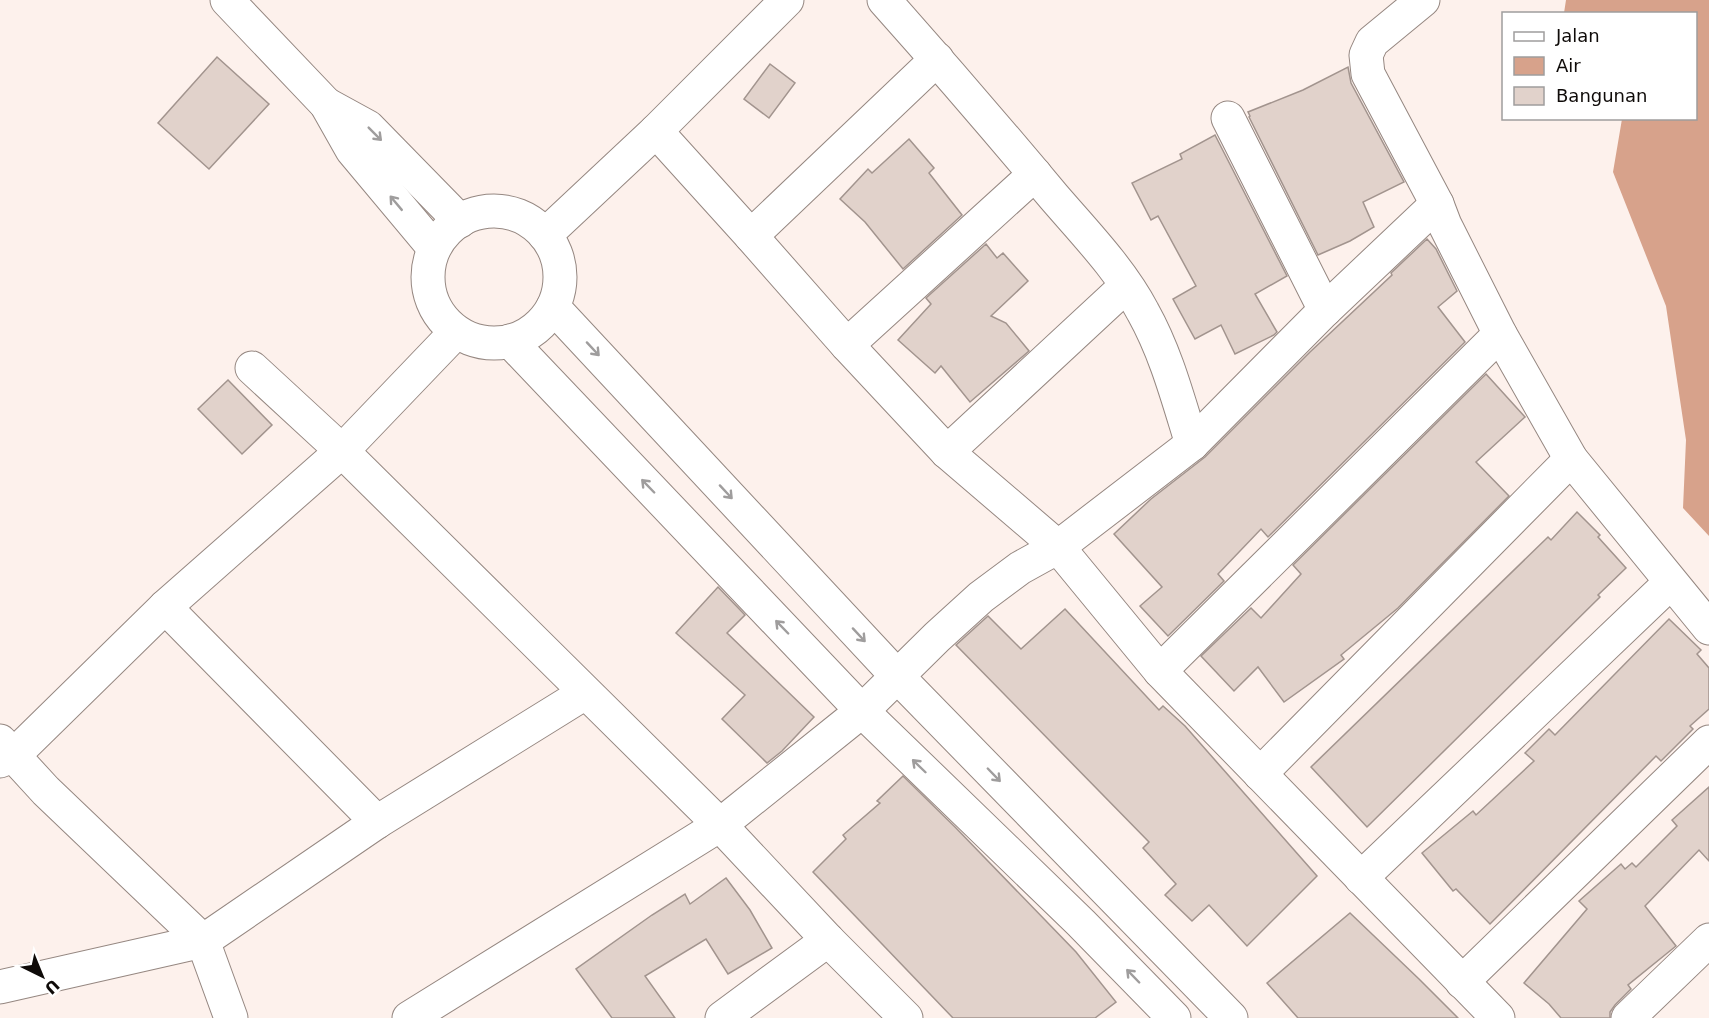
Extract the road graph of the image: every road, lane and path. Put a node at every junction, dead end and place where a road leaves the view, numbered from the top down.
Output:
1 (227, 0) edge
2 (787, 0) edge
3 (884, 0) edge
4 (1423, 0) edge
5 (937, 59) junction
6 (326, 104) junction
7 (1228, 118) dead end
8 (656, 131) junction
9 (1035, 174) junction
10 (1437, 204) junction
11 (460, 221) junction
12 (545, 235) junction
13 (752, 236) junction
14 (434, 248) junction
15 (1126, 286) junction
16 (553, 307) junction
17 (1325, 310) junction
18 (456, 332) junction
19 (1500, 334) junction
20 (510, 341) junction
21 (847, 345) junction
22 (252, 368) dead end
23 (1192, 444) junction
24 (342, 451) junction
25 (947, 452) junction
26 (1571, 459) junction
27 (1058, 547) junction
28 (1670, 583) junction
29 (165, 607) junction
30 (1709, 628) edge
31 (1160, 671) junction
32 (897, 676) junction
33 (585, 693) junction
34 (862, 711) junction
35 (1709, 742) edge
36 (5, 752) edge
37 (1260, 774) junction
38 (377, 822) junction
39 (720, 825) junction
40 (1361, 878) junction
41 (828, 940) junction
42 (1709, 940) edge
43 (203, 941) junction
44 (1462, 982) junction
45 (0, 987) edge
46 (231, 1018) edge
47 (409, 1018) edge
48 (722, 1018) edge
49 (906, 1018) edge
50 (1174, 1018) edge
51 (1232, 1018) edge
52 (1498, 1018) edge
53 (1628, 1018) edge

1 - 6 street
2 - 8 street
3 - 5 street
4 - 10 street
5 - 9 street
5 - 13 street
6 -> 11 street
14 -> 6 street
7 - 17 street
8 - 12 street
8 - 13 street
9 - 15 street
9 - 21 street
10 - 17 street
10 - 19 street
11 - 12 street
11 - 14 street
12 - 16 street
13 - 21 street
14 - 18 street
15 - 23 street
15 - 25 street
16 - 20 street
16 -> 32 street
17 - 23 street
18 - 20 street
18 - 24 street
19 - 26 street
19 - 31 street
34 -> 20 street
21 - 25 street
22 - 24 street
23 - 27 street
24 - 29 street
24 - 33 street
25 - 27 street
26 - 28 street
26 - 37 street
27 - 31 street
27 - 32 street
28 - 30 street
28 - 40 street
29 - 36 street
29 - 38 street
31 - 37 street
32 - 34 street
32 -> 51 street
33 - 38 street
33 - 39 street
34 - 39 street
50 -> 34 street
35 - 44 street
36 - 43 street
37 - 40 street
38 - 43 street
39 - 41 street
39 - 47 street
40 - 44 street
41 - 48 street
41 - 49 street
42 - 53 street
43 - 45 street
43 - 46 street
44 - 52 street

